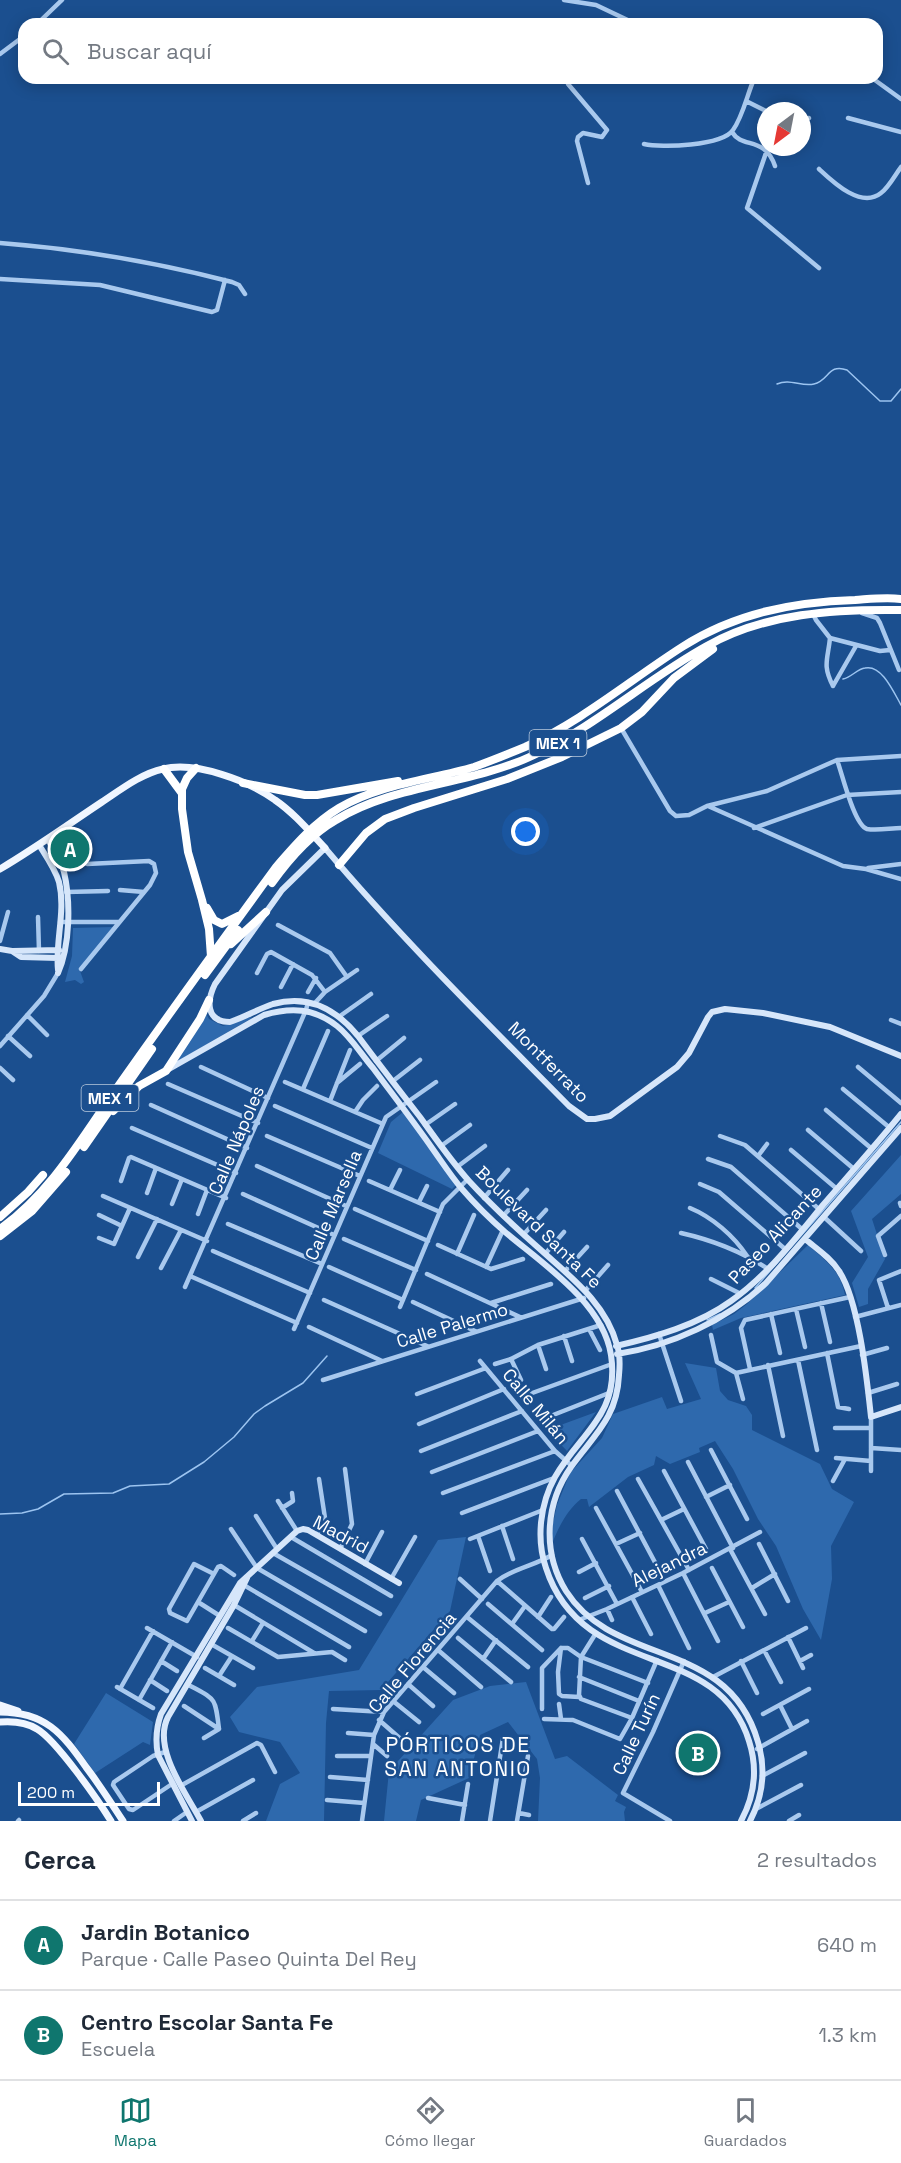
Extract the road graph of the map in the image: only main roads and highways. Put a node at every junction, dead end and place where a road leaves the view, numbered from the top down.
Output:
1 (901, 599) edge
2 (901, 610) edge
3 (729, 636) junction
4 (196, 768) junction
5 (164, 769) junction
6 (413, 781) junction
7 (243, 783) junction
8 (181, 792) junction
9 (325, 848) road end
10 (339, 865) road end
11 (0, 869) edge
12 (202, 900) junction
13 (244, 912) junction
14 (266, 912) road end
15 (222, 952) junction
16 (211, 957) junction
17 (209, 1000) road end
18 (100, 1124) junction
19 (43, 1175) dead end
20 (0, 1217) edge
21 (0, 1229) edge
22 (0, 1236) edge
23 (0, 1705) edge
24 (0, 1712) edge
25 (26, 1714) junction
26 (0, 1722) edge
27 (75, 1752) junction
28 (65, 1759) junction
29 (111, 1821) edge
30 (123, 1821) edge

1 - 6 highway, MEX 1
2 - 3 highway, MEX 1
3 - 10 highway
3 - 15 highway, MEX 1
4 - 5 main road
4 - 7 main road
4 - 8 highway
5 - 8 highway
5 - 11 main road
6 - 7 highway
6 - 13 highway, MEX 1
7 - 9 main road
8 - 12 highway
12 - 13 highway
12 - 16 highway
13 - 16 highway, MEX 1
14 - 15 highway
15 - 18 highway, MEX 1
16 - 21 highway, MEX 1
17 - 18 highway
18 - 22 highway, MEX 1
19 - 20 highway
23 - 25 main road
24 - 25 main road
25 - 27 main road
26 - 28 main road
27 - 28 main road
27 - 30 main road
28 - 29 main road

